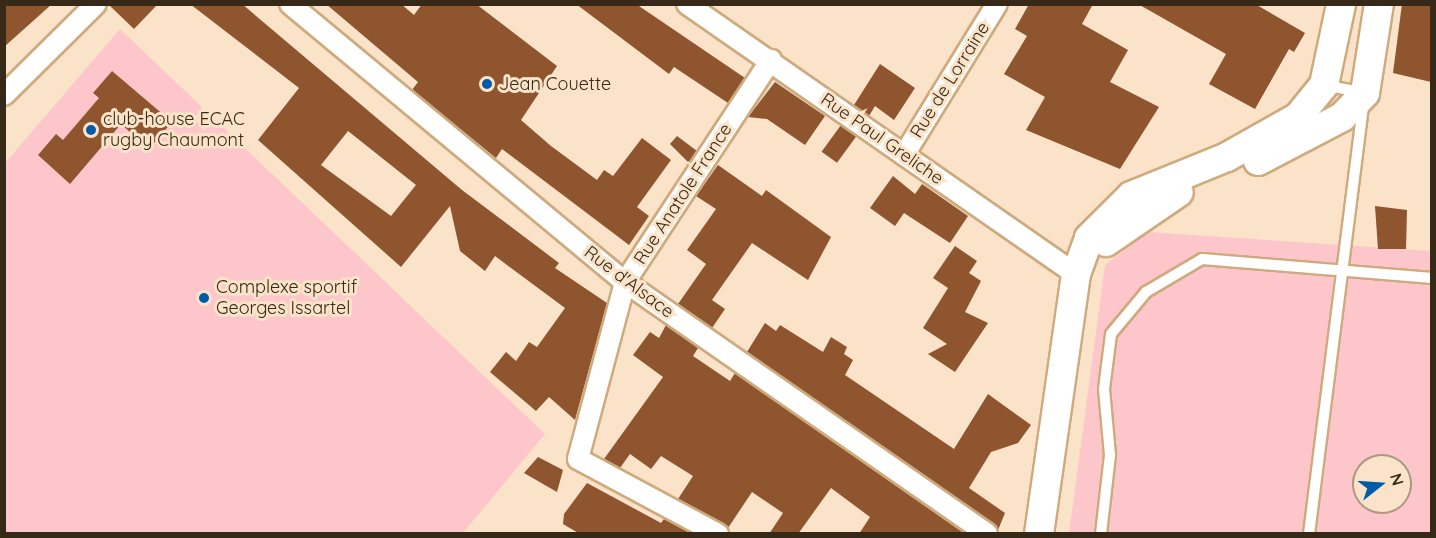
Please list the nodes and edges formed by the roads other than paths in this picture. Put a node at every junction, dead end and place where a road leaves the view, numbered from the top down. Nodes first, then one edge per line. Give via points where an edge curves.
1 (96, 4) edge
2 (290, 4) edge
3 (687, 4) edge
4 (997, 4) edge
5 (1341, 4) edge
6 (1378, 4) edge
7 (771, 60) junction
8 (1324, 84) junction
9 (1365, 93) junction
10 (4, 95) edge
11 (904, 155) junction
12 (1342, 270) junction
13 (1076, 274) junction
14 (1431, 278) edge
15 (625, 282) junction
16 (718, 534) edge
17 (987, 534) edge
18 (1039, 534) edge
19 (1101, 534) edge
20 (1309, 534) edge

1 - 10 street
2 - 15 street, Rue d'Alsace
3 - 7 street, Rue Paul Greliche
4 - 11 street, Rue de Lorraine
5 - 8 street
6 - 9 street
7 - 11 street, Rue Paul Greliche
7 - 15 street, Rue Anatole France
8 - 9 lane
8 - 13 street via 1298,117 1278,130 1131,196 1089,238
9 - 12 lane
9 - 13 street via 1342,117 1306,138 1237,172 1167,196 1117,231
11 - 13 street, Rue Paul Greliche
12 - 14 lane
12 - 19 lane via 1202,259 1146,292 1111,334 1104,389 1110,455
12 - 20 lane
13 - 18 street
15 - 16 street, Rue Anatole France via 578,459
15 - 17 street, Rue d'Alsace

